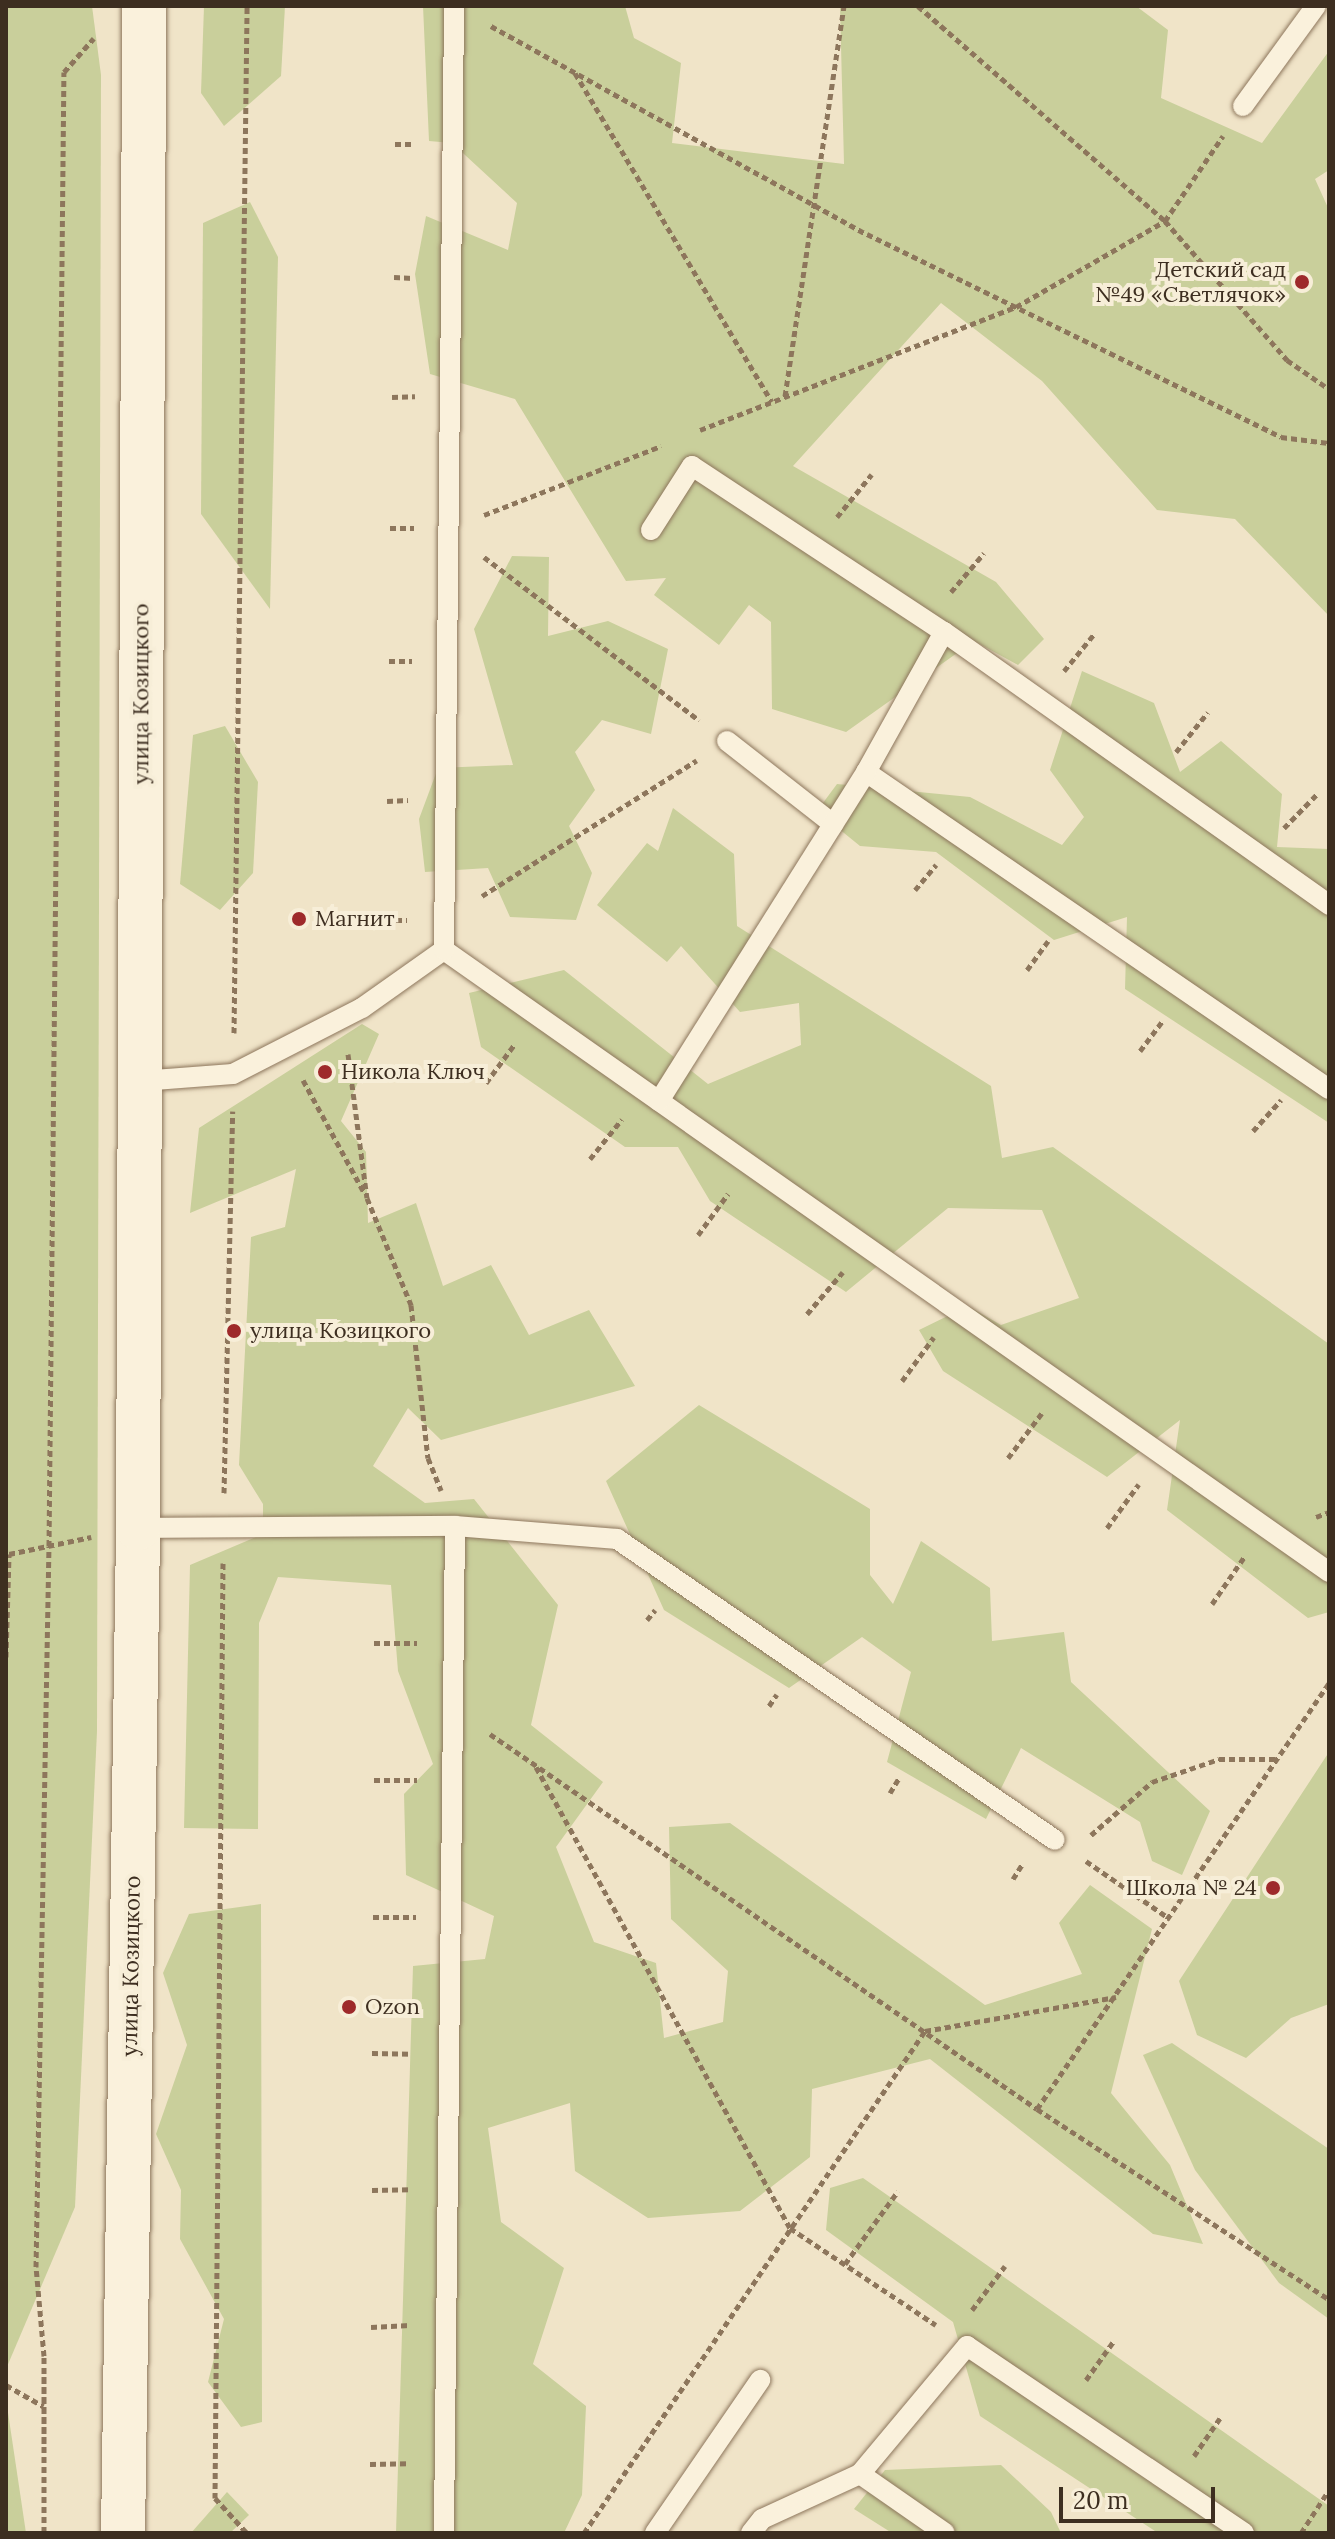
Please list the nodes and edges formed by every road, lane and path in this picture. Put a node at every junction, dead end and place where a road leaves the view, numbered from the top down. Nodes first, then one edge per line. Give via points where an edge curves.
1 (144, 6) edge
2 (247, 6) edge
3 (454, 6) edge
4 (844, 6) edge
5 (918, 6) edge
6 (1316, 6) edge
7 (482, 21) dead end
8 (100, 31) dead end
9 (574, 72) junction
10 (1243, 106) joint
11 (817, 206) junction
12 (1165, 221) junction
13 (1329, 389) edge
14 (785, 397) dead end
15 (772, 402) dead end
16 (1329, 443) edge
17 (872, 474) dead end
18 (651, 530) dead end
19 (814, 546) junction
20 (984, 553) dead end
21 (926, 620) junction
22 (944, 632) junction
23 (1095, 633) dead end
24 (1040, 700) junction
25 (1208, 712) dead end
26 (727, 741) joint
27 (866, 772) junction
28 (1153, 781) junction
29 (1319, 792) dead end
30 (833, 824) junction
31 (1259, 855) junction
32 (1329, 905) edge
33 (386, 920) dead end
34 (444, 920) junction
35 (444, 950) junction
36 (536, 1015) junction
37 (343, 1018) junction
38 (285, 1048) junction
39 (233, 1074) junction
40 (141, 1081) junction
41 (486, 1083) dead end
42 (1329, 1089) edge
43 (652, 1096) junction
44 (590, 1159) dead end
45 (749, 1165) junction
46 (367, 1198) junction
47 (698, 1235) dead end
48 (864, 1247) junction
49 (953, 1311) junction
50 (807, 1314) dead end
51 (902, 1381) dead end
52 (1061, 1387) junction
53 (1161, 1455) junction
54 (1008, 1458) dead end
55 (455, 1526) junction
56 (1265, 1527) junction
57 (138, 1528) junction
58 (1107, 1528) dead end
59 (223, 1529) junction
60 (49, 1546) junction
61 (1329, 1572) edge
62 (1212, 1604) dead end
63 (6, 1657) edge
64 (1329, 1683) edge
65 (453, 1709) junction
66 (1278, 1759) junction
67 (534, 1764) junction
68 (1055, 1840) joint
69 (1077, 1855) junction
70 (1170, 1919) junction
71 (1116, 1997) junction
72 (925, 2031) junction
73 (1037, 2109) junction
74 (898, 2191) dead end
75 (790, 2228) junction
76 (845, 2264) junction
77 (1005, 2266) dead end
78 (1329, 2299) edge
79 (960, 2341) junction
80 (1113, 2342) dead end
81 (760, 2380) dead end
82 (6, 2385) edge
83 (44, 2406) junction
84 (1064, 2412) junction
85 (1220, 2418) dead end
86 (860, 2474) junction
87 (1174, 2485) junction
88 (1327, 2493) edge
89 (44, 2533) edge
90 (123, 2533) edge
91 (247, 2533) edge
92 (444, 2533) edge
93 (584, 2533) edge
94 (655, 2533) edge
95 (751, 2533) edge
96 (945, 2533) edge
97 (1244, 2533) edge
98 (1301, 2533) edge

1 - 40 street, улица Козицкого
2 - 39 path
3 - 34 lane
4 - 11 path
5 - 12 path
6 - 10 lane
7 - 9 path
8 - 60 path via 64,72
9 - 11 path
9 - 15 path
10 - 12 path
11 - 14 path
11 - 16 path via 1281,437
12 - 13 path via 1287,360
17 - 19 path
18 - 19 lane via 692,466
19 - 21 lane
20 - 21 path
21 - 22 lane
22 - 24 lane
22 - 27 lane
23 - 24 path
24 - 28 lane
25 - 28 path
26 - 30 lane
26 - 34 path
27 - 30 lane
27 - 42 lane
28 - 31 lane
29 - 31 path
30 - 43 lane
31 - 32 lane
33 - 34 path
34 - 35 lane
35 - 36 lane
35 - 37 lane
36 - 41 path
36 - 43 lane
37 - 38 lane
37 - 46 path
38 - 39 lane
38 - 46 path
39 - 40 lane
39 - 59 path
40 - 57 street, улица Козицкого
43 - 44 path
43 - 45 lane
45 - 47 path
45 - 48 lane
46 - 55 path via 411,1305 428,1458
48 - 49 lane
48 - 50 path
49 - 51 path
49 - 52 lane
52 - 53 lane
52 - 54 path
53 - 56 lane
53 - 58 path
55 - 59 lane
55 - 65 lane
55 - 68 lane via 617,1539
56 - 61 lane
56 - 62 path
57 - 59 lane
57 - 60 path
57 - 90 street, улица Козицкого
59 - 91 path via 215,2498
60 - 63 path via 9,1554
60 - 83 path via 36,2267
64 - 66 path
65 - 67 path
65 - 92 lane
66 - 69 path via 1219,1759 1152,1782 1098,1825
66 - 70 path
67 - 72 path
67 - 75 path
68 - 69 path
69 - 70 path
70 - 71 path
71 - 72 path
71 - 73 path
72 - 73 path
72 - 75 path
73 - 78 path
74 - 76 path
75 - 76 path
75 - 93 path
76 - 79 path
77 - 79 path
79 - 84 lane
79 - 86 lane
80 - 84 path
81 - 94 lane
82 - 83 path
83 - 89 path
84 - 87 lane
85 - 87 path
86 - 95 lane via 762,2519
86 - 96 lane
87 - 97 lane
88 - 98 path

